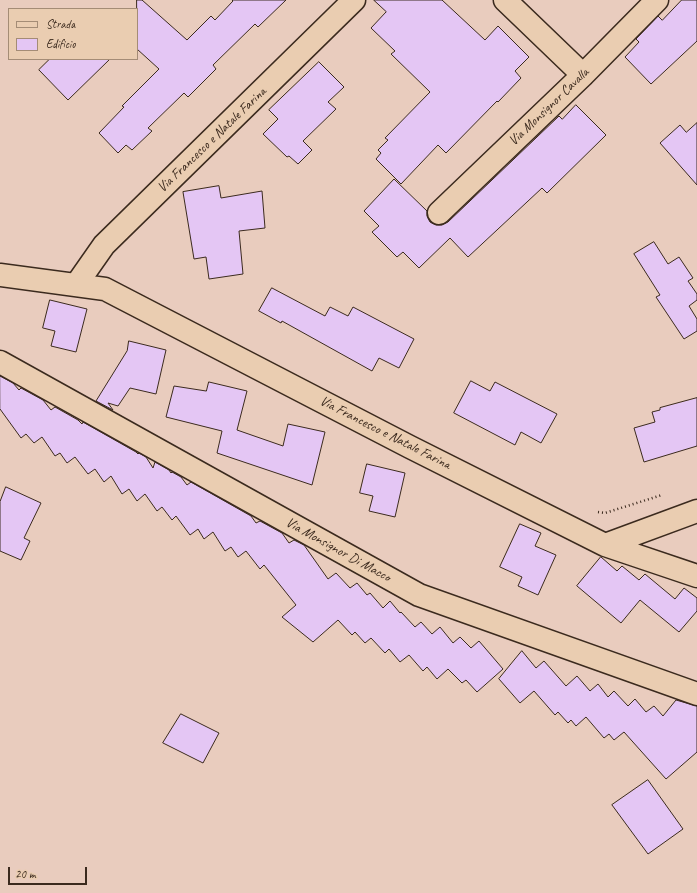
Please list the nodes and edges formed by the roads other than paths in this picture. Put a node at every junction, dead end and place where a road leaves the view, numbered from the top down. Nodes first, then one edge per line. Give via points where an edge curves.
1 (354, 0) edge
2 (505, 0) edge
3 (657, 0) edge
4 (583, 75) junction
5 (439, 213) dead end
6 (0, 275) edge
7 (76, 285) junction
8 (0, 362) edge
9 (697, 511) edge
10 (605, 545) junction
11 (697, 576) edge
12 (697, 694) edge

1 - 7 street, Via Francesco e Natale Farina via 104,245
2 - 4 street
3 - 4 street, Via Monsignor Cavalla
4 - 5 street, Via Monsignor Cavalla
6 - 7 street, Via Francesco e Natale Farina
7 - 10 street, Via Francesco e Natale Farina via 105,289
8 - 12 street, Via Monsignor Di Macco via 419,595
9 - 10 street
10 - 11 street, Via Francesco e Natale Farina

